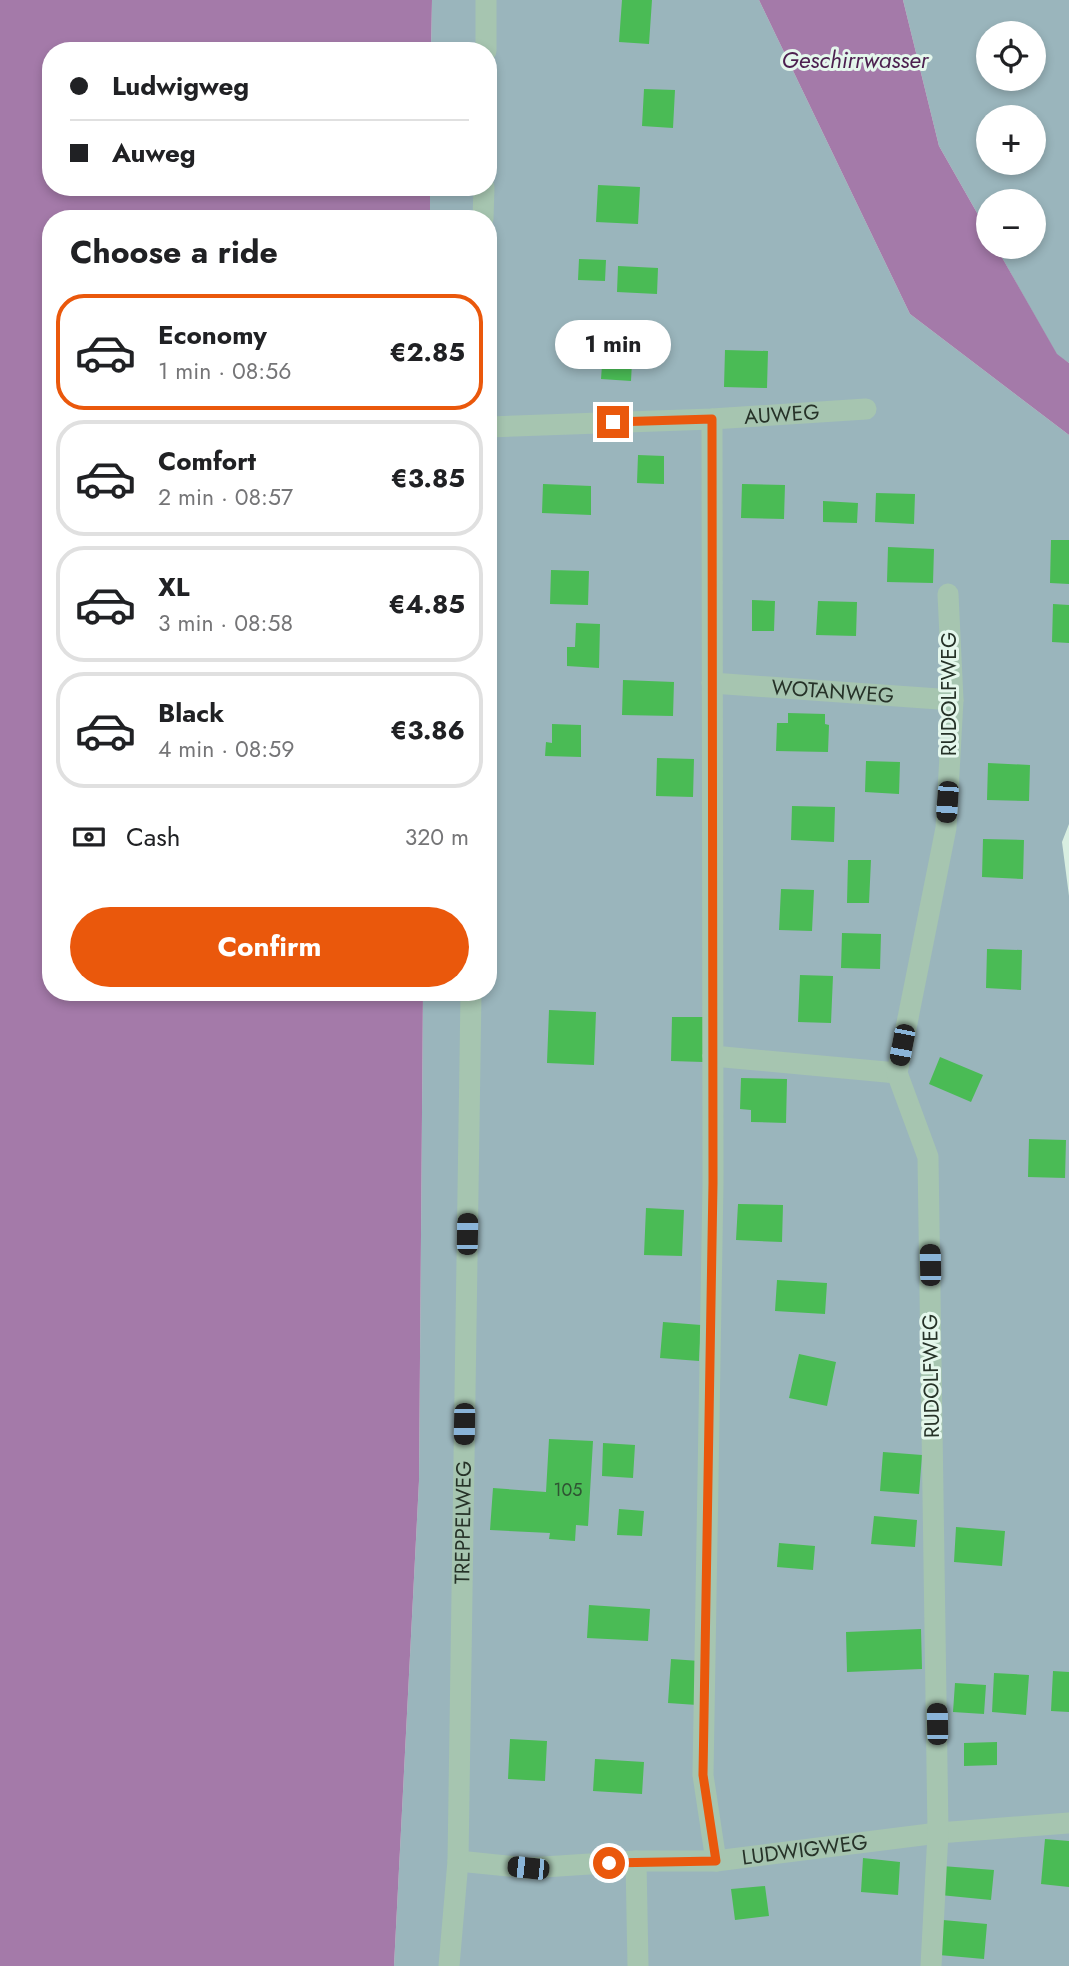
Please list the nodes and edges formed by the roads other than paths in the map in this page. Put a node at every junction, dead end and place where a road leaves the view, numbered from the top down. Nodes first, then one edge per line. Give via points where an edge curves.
1 (486, 0) edge
2 (486, 42) edge
3 (866, 409) dead end
4 (712, 419) junction
5 (497, 427) edge
6 (948, 594) dead end
7 (712, 683) junction
8 (953, 700) junction
9 (471, 1001) edge
10 (713, 1056) junction
11 (897, 1073) junction
12 (1069, 1823) edge
13 (938, 1833) junction
14 (458, 1861) junction
15 (636, 1861) junction
16 (716, 1861) junction
17 (449, 1966) edge
18 (638, 1966) edge
19 (932, 1966) edge

1 - 2 street
3 - 4 street, AUWEG
4 - 5 street, AUWEG
4 - 7 street
6 - 8 street, RUDOLFWEG
7 - 8 street, WOTANWEG
7 - 10 street
8 - 11 street, RUDOLFWEG via 946,828
9 - 14 street, TREPPELWEG
10 - 11 street
10 - 16 street via 703,1775
11 - 13 street, RUDOLFWEG via 928,1157
12 - 13 street, LUDWIGWEG
13 - 16 street, LUDWIGWEG
13 - 19 street, RUDOLFWEG
14 - 15 street, LUDWIGWEG via 528,1868
14 - 17 street, TREPPELWEG
15 - 16 street, LUDWIGWEG
15 - 18 street

